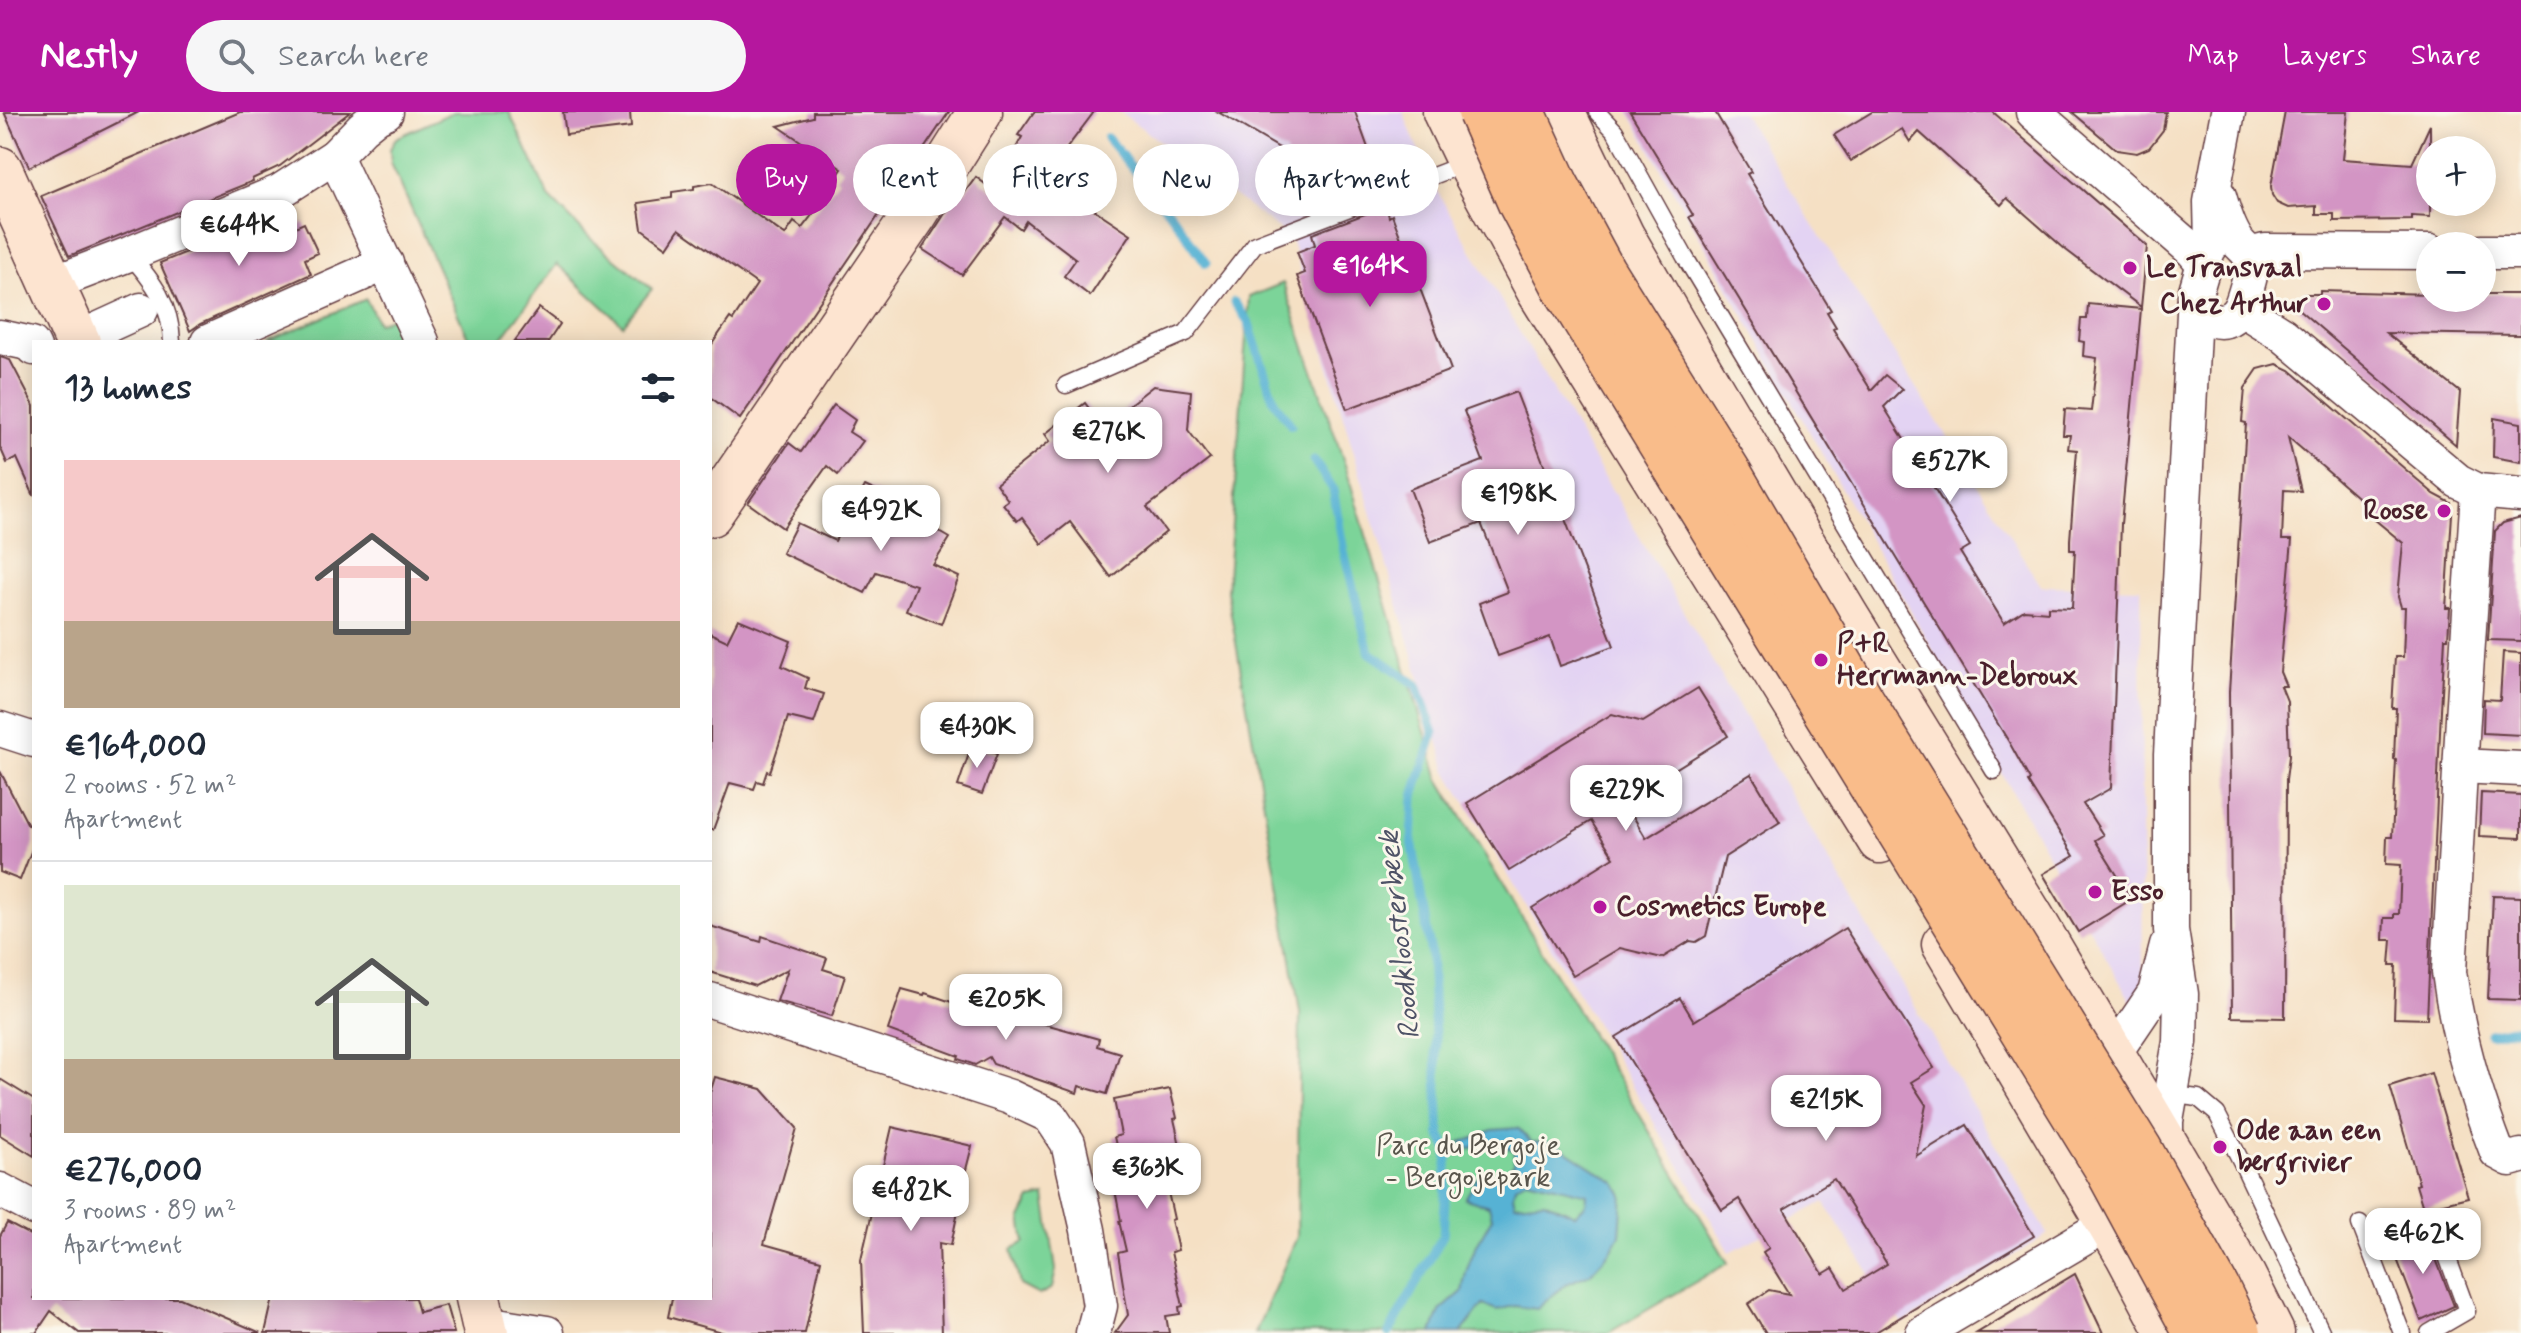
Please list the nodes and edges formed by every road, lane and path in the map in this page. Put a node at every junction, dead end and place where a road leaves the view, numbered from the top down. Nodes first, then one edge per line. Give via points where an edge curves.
1 (386, 112) edge
2 (980, 112) edge
3 (1445, 112) edge
4 (1480, 112) edge
5 (1523, 112) edge
6 (1564, 112) edge
7 (1597, 112) edge
8 (2033, 112) edge
9 (2228, 112) edge
10 (335, 156) junction
11 (1469, 162) junction
12 (0, 169) edge
13 (9, 216) edge
14 (2226, 251) junction
15 (2416, 252) edge
16 (2496, 252) edge
17 (2521, 252) edge
18 (129, 254) junction
19 (386, 263) junction
20 (51, 284) junction
21 (2195, 300) junction
22 (141, 310) dead end
23 (2231, 314) junction
24 (47, 339) edge
25 (172, 340) edge
26 (213, 340) edge
27 (421, 340) edge
28 (2192, 370) junction
29 (1066, 385) dead end
30 (2478, 491) junction
31 (2521, 495) edge
32 (712, 511) edge
33 (0, 729) edge
34 (32, 739) edge
35 (2460, 766) junction
36 (2521, 769) edge
37 (1994, 771) dead end
38 (2171, 930) junction
39 (712, 1001) edge
40 (2139, 1080) junction
41 (2065, 1148) junction
42 (2521, 1156) edge
43 (2109, 1223) junction
44 (2360, 1224) dead end
45 (2440, 1237) dead end
46 (483, 1318) edge
47 (1928, 1330) edge
48 (547, 1333) edge
49 (1093, 1333) edge
50 (2169, 1333) edge
51 (2196, 1333) edge
52 (2239, 1333) edge
53 (2272, 1333) edge
54 (2322, 1333) edge
55 (2402, 1333) edge
56 (2429, 1333) edge

1 - 10 street
2 - 32 main road
3 - 11 main road
4 - 51 highway, bridge via 1566,290 2107,1169
5 - 52 highway, bridge via 1603,271 2139,1148
6 - 40 main road via 1622,236 1693,358
7 - 37 lane via 1615,131
8 - 14 street via 2183,243
9 - 14 street via 2211,202
10 - 18 street via 279,192
10 - 19 street
11 - 29 lane via 1255,244 1186,333
11 - 41 main road via 1539,291
12 - 13 main road
13 - 20 main road
14 - 15 street
14 - 21 street
14 - 23 street via 2252,262
16 - 17 street
18 - 20 street
18 - 25 lane via 163,299
19 - 26 street
19 - 27 street
20 - 24 main road
21 - 23 street via 2206,318
21 - 28 street
22 - 24 street
23 - 28 street
23 - 30 street via 2282,334 2458,481
28 - 38 street via 2171,754
30 - 31 street
30 - 35 street
33 - 34 street
35 - 36 street
35 - 42 street via 2449,972 2453,1002 2497,1152 2510,1159
38 - 40 street
38 - 40 street via 2181,994 2180,1042
39 - 49 street via 996,1092 1050,1116 1068,1143 1088,1230 1100,1306
40 - 41 main road
40 - 53 main road via 2166,1145
40 - 54 lane via 2198,1098 2217,1114
41 - 43 main road
43 - 47 street
43 - 50 main road
44 - 55 lane
45 - 56 lane via 2467,1311
46 - 48 street

